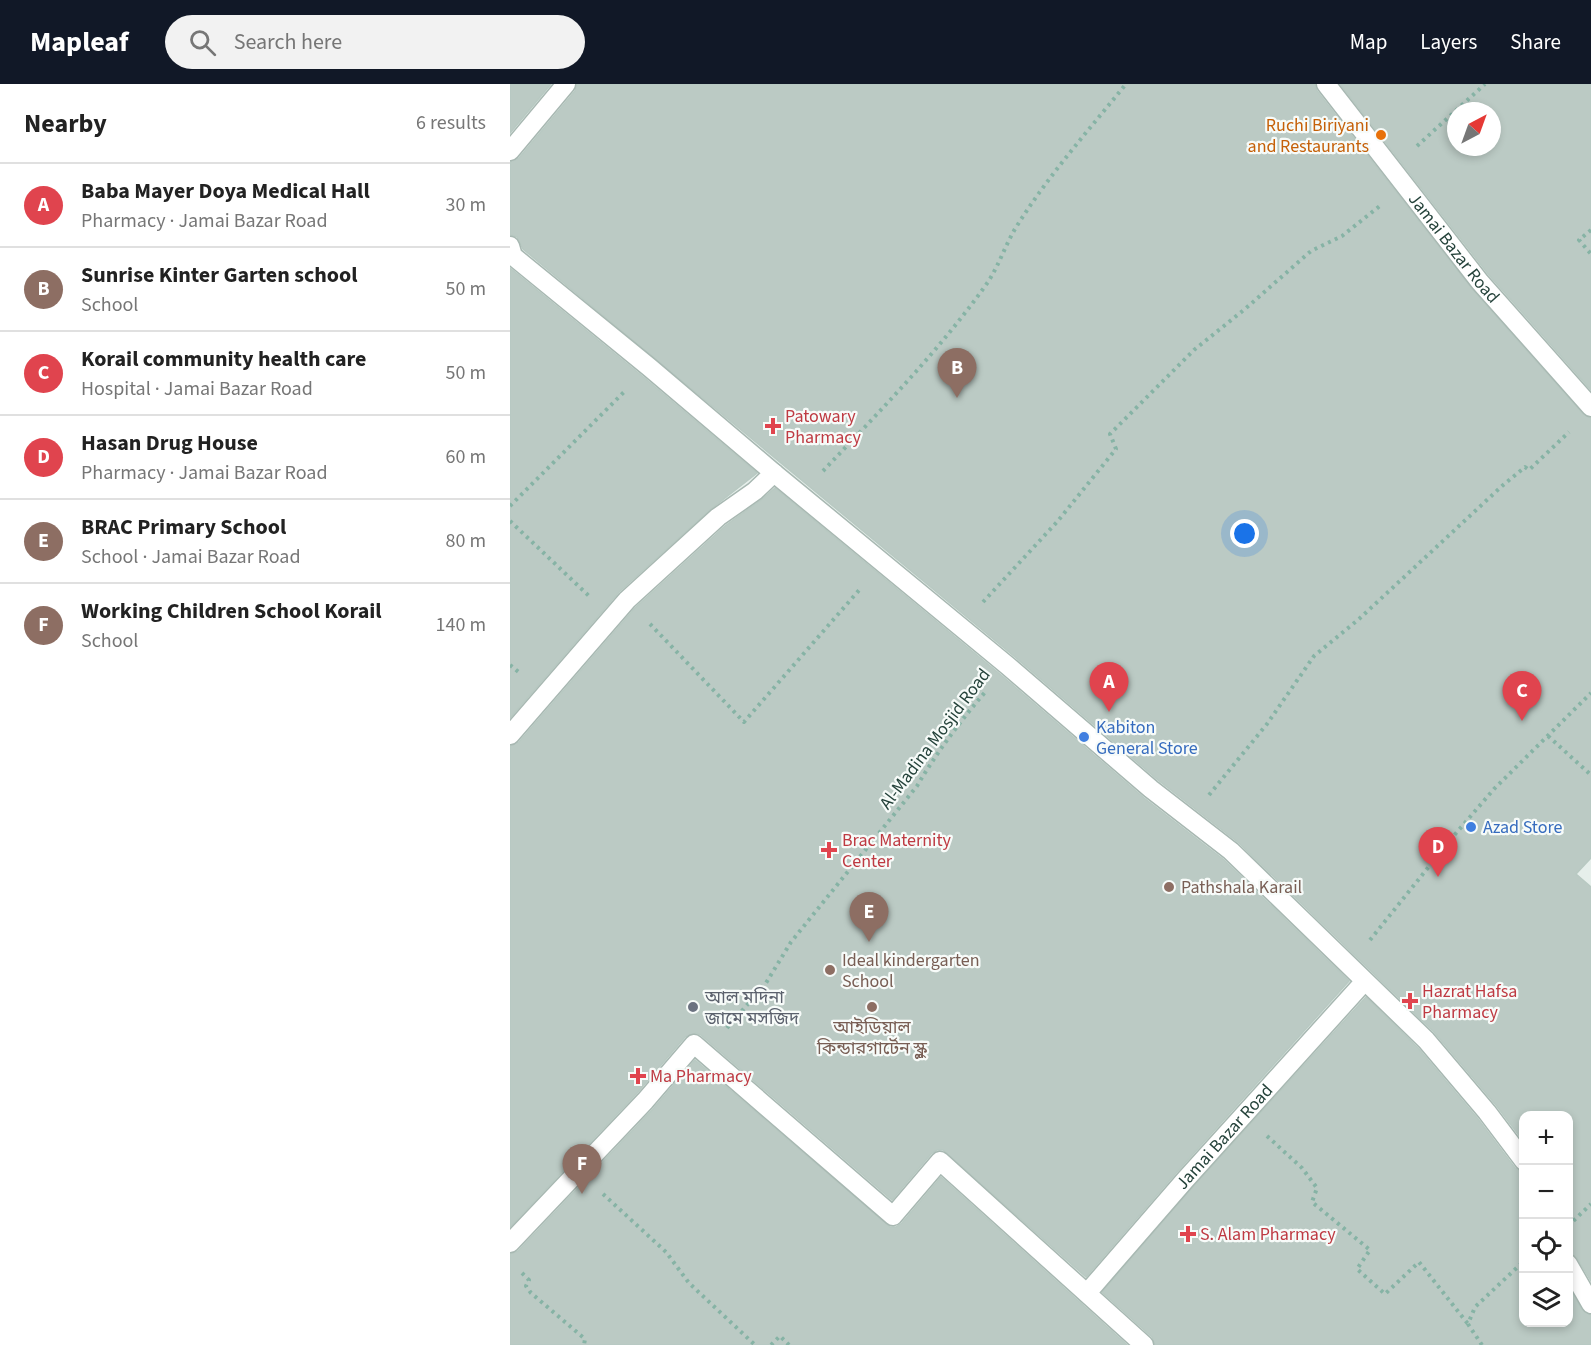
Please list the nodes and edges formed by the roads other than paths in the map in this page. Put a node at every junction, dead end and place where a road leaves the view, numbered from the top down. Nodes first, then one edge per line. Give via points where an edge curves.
1 (566, 84) edge
2 (1326, 84) edge
3 (510, 151) edge
4 (510, 246) edge
5 (1591, 407) edge
6 (774, 473) junction
7 (510, 735) edge
8 (1365, 982) junction
9 (1519, 1154) edge
10 (510, 1243) edge
11 (1573, 1271) edge
12 (1088, 1293) junction
13 (1591, 1304) edge
14 (1144, 1345) edge

1 - 3 street
2 - 5 street, Jamai Bazar Road via 1480,282
4 - 6 street via 513,256
6 - 7 street via 627,600
6 - 8 street via 1151,789 1231,851
8 - 9 street via 1426,1040
8 - 12 street, Jamai Bazar Road
10 - 12 street via 694,1044 893,1216 940,1161
11 - 13 street
12 - 14 street

